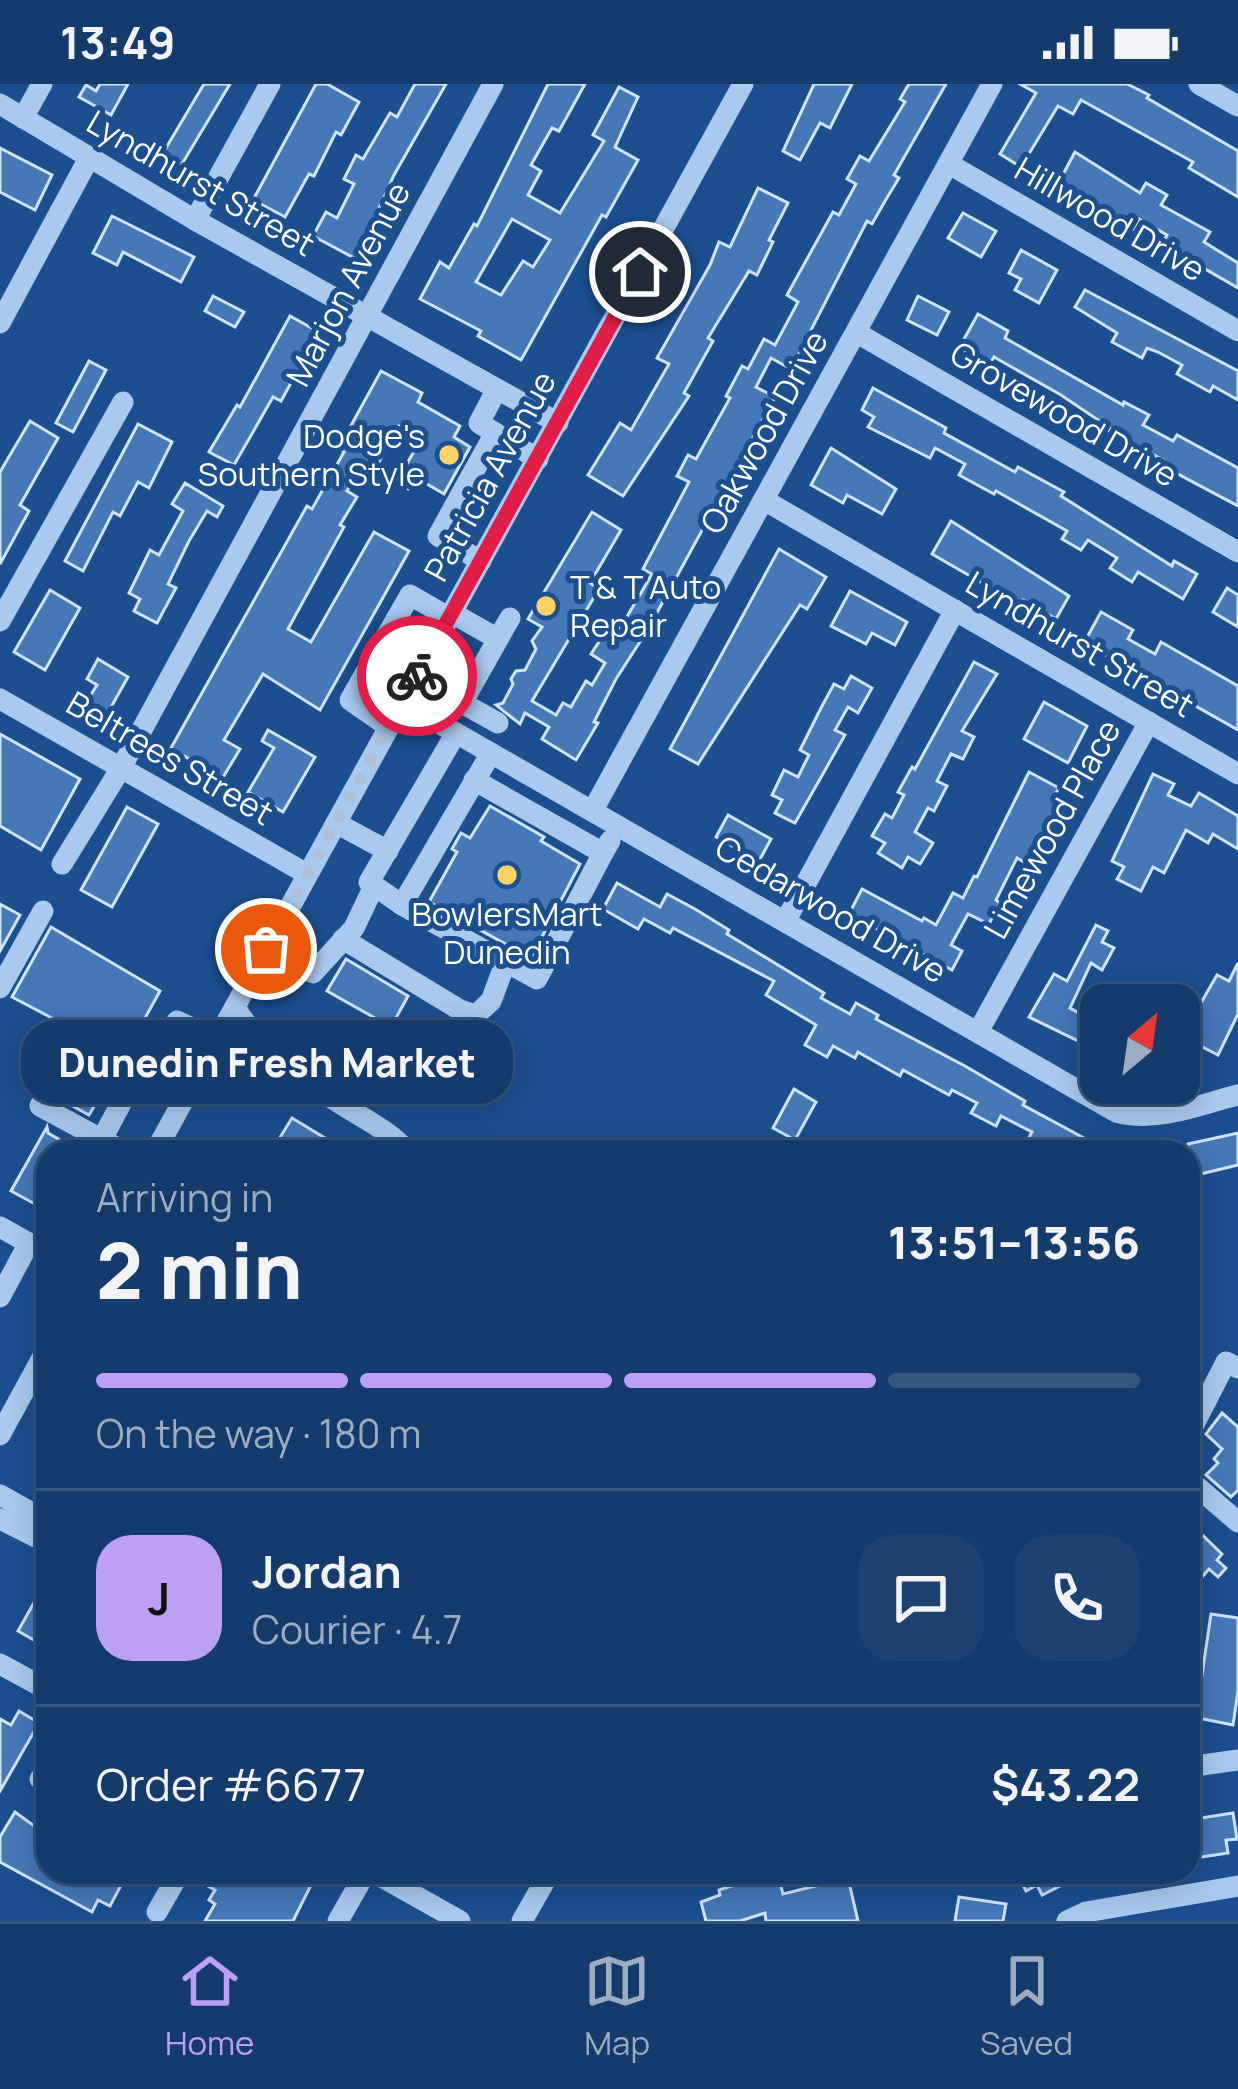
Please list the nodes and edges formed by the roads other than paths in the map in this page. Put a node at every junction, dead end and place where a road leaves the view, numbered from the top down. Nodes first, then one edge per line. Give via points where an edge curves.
1 (42, 84) edge
2 (270, 84) edge
3 (493, 84) edge
4 (743, 84) edge
5 (992, 84) edge
6 (1199, 84) edge
7 (0, 104) edge
8 (1238, 106) edge
9 (23, 118) junction
10 (89, 158) junction
11 (949, 164) junction
12 (195, 220) junction
13 (368, 316) junction
14 (0, 323) edge
15 (1238, 331) edge
16 (857, 333) junction
17 (497, 389) junction
18 (123, 402) dead end
19 (558, 423) junction
20 (495, 434) junction
21 (538, 459) junction
22 (764, 500) junction
23 (1238, 552) edge
24 (481, 561) junction
25 (956, 610) junction
26 (451, 615) junction
27 (510, 618) dead end
28 (0, 621) edge
29 (498, 639) junction
30 (0, 699) edge
31 (403, 702) junction
32 (1149, 722) junction
33 (498, 723) dead end
34 (389, 727) junction
35 (456, 733) junction
36 (491, 753) junction
37 (121, 768) junction
38 (1238, 774) edge
39 (474, 780) junction
40 (592, 810) junction
41 (335, 823) junction
42 (619, 826) junction
43 (388, 851) junction
44 (603, 853) junction
45 (62, 864) dead end
46 (308, 874) junction
47 (374, 886) junction
48 (402, 905) junction
49 (43, 911) dead end
50 (786, 920) junction
51 (343, 939) junction
52 (266, 949) junction
53 (505, 964) junction
54 (0, 988) edge
55 (235, 1006) junction
56 (978, 1032) junction
57 (217, 1039) junction
58 (140, 1080) junction
59 (1238, 1095) edge
60 (186, 1096) junction
61 (102, 1139) joint
62 (162, 1140) edge
63 (396, 1140) edge
64 (0, 1227) edge
65 (36, 1247) edge
66 (36, 1253) edge
67 (0, 1297) edge
68 (1232, 1365) edge
69 (36, 1369) edge
70 (1200, 1417) edge
71 (0, 1435) edge
72 (1200, 1489) edge
73 (0, 1496) edge
74 (36, 1516) edge
75 (0, 1520) edge
76 (1238, 1522) edge
77 (36, 1537) edge
78 (0, 1664) edge
79 (36, 1684) edge
80 (1238, 1760) edge
81 (1200, 1765) edge
82 (173, 1884) edge
83 (362, 1884) edge
84 (392, 1884) edge
85 (543, 1884) edge
86 (1238, 1886) edge
87 (157, 1912) dead end
88 (338, 1921) edge
89 (460, 1921) edge
90 (522, 1921) edge
91 (1067, 1921) edge

1 - 9 street
2 - 12 street
3 - 13 street, Marjon Avenue
4 - 19 street, Patricia Avenue
5 - 11 street, Oakwood Drive
6 - 8 street
7 - 9 street, Lyndhurst Street
9 - 10 street, Lyndhurst Street
10 - 12 street, Lyndhurst Street
10 - 14 street
11 - 15 street, Hillwood Drive
11 - 16 street, Oakwood Drive
12 - 13 street, Lyndhurst Street
13 - 17 street, Lyndhurst Street
13 - 37 street, Marjon Avenue
16 - 22 street, Oakwood Drive
16 - 23 street, Grovewood Drive
17 - 19 street, Lyndhurst Street
17 - 20 street via 479,423
18 - 28 street
19 - 21 street, Patricia Avenue
20 - 21 street
20 - 24 street via 438,536
21 - 24 street, Patricia Avenue
22 - 25 street, Lyndhurst Street
22 - 40 street, Oakwood Drive
24 - 26 street, Patricia Avenue
25 - 32 street, Lyndhurst Street
25 - 50 street
26 - 29 street
26 - 31 street, Patricia Avenue
26 - 34 street via 410,595 350,700
27 - 29 street
29 - 33 street via 463,703
30 - 37 street, Beltrees Street
31 - 34 street, Patricia Avenue
31 - 35 street, Cedarwood Drive
32 - 38 street, Lyndhurst Street
32 - 56 street, Limewood Place
34 - 41 street, Patricia Avenue
35 - 36 street, Cedarwood Drive
35 - 43 street
36 - 39 street
36 - 40 street, Cedarwood Drive
37 - 45 street, Marjon Avenue
37 - 46 street, Beltrees Street
39 - 44 street
39 - 48 street
40 - 42 street, Cedarwood Drive
41 - 43 street
41 - 46 street, Patricia Avenue
42 - 44 street
42 - 50 street, Cedarwood Drive
43 - 47 street
44 - 53 street via 537,979
46 - 52 street, Patricia Avenue
47 - 48 street
47 - 51 street
48 - 53 street
49 - 54 street
50 - 56 street, Cedarwood Drive
51 - 52 street via 313,973
51 - 53 street via 476,1015
52 - 55 street, Patricia Avenue
55 - 57 street, Patricia Avenue
55 - 63 street via 265,1045
56 - 59 street, Cedarwood Drive via 1136,1117
57 - 58 street via 177,1021
57 - 60 street, Patricia Avenue
58 - 60 street
58 - 61 street
58 - 61 street via 72,1049 39,1102
60 - 62 street, Patricia Avenue
64 - 65 street
66 - 67 street
68 - 70 street
69 - 71 street
72 - 76 street
73 - 74 street
75 - 77 street
78 - 79 street
80 - 81 street
82 - 87 street
83 - 88 street
84 - 89 street
85 - 90 street
86 - 91 street

